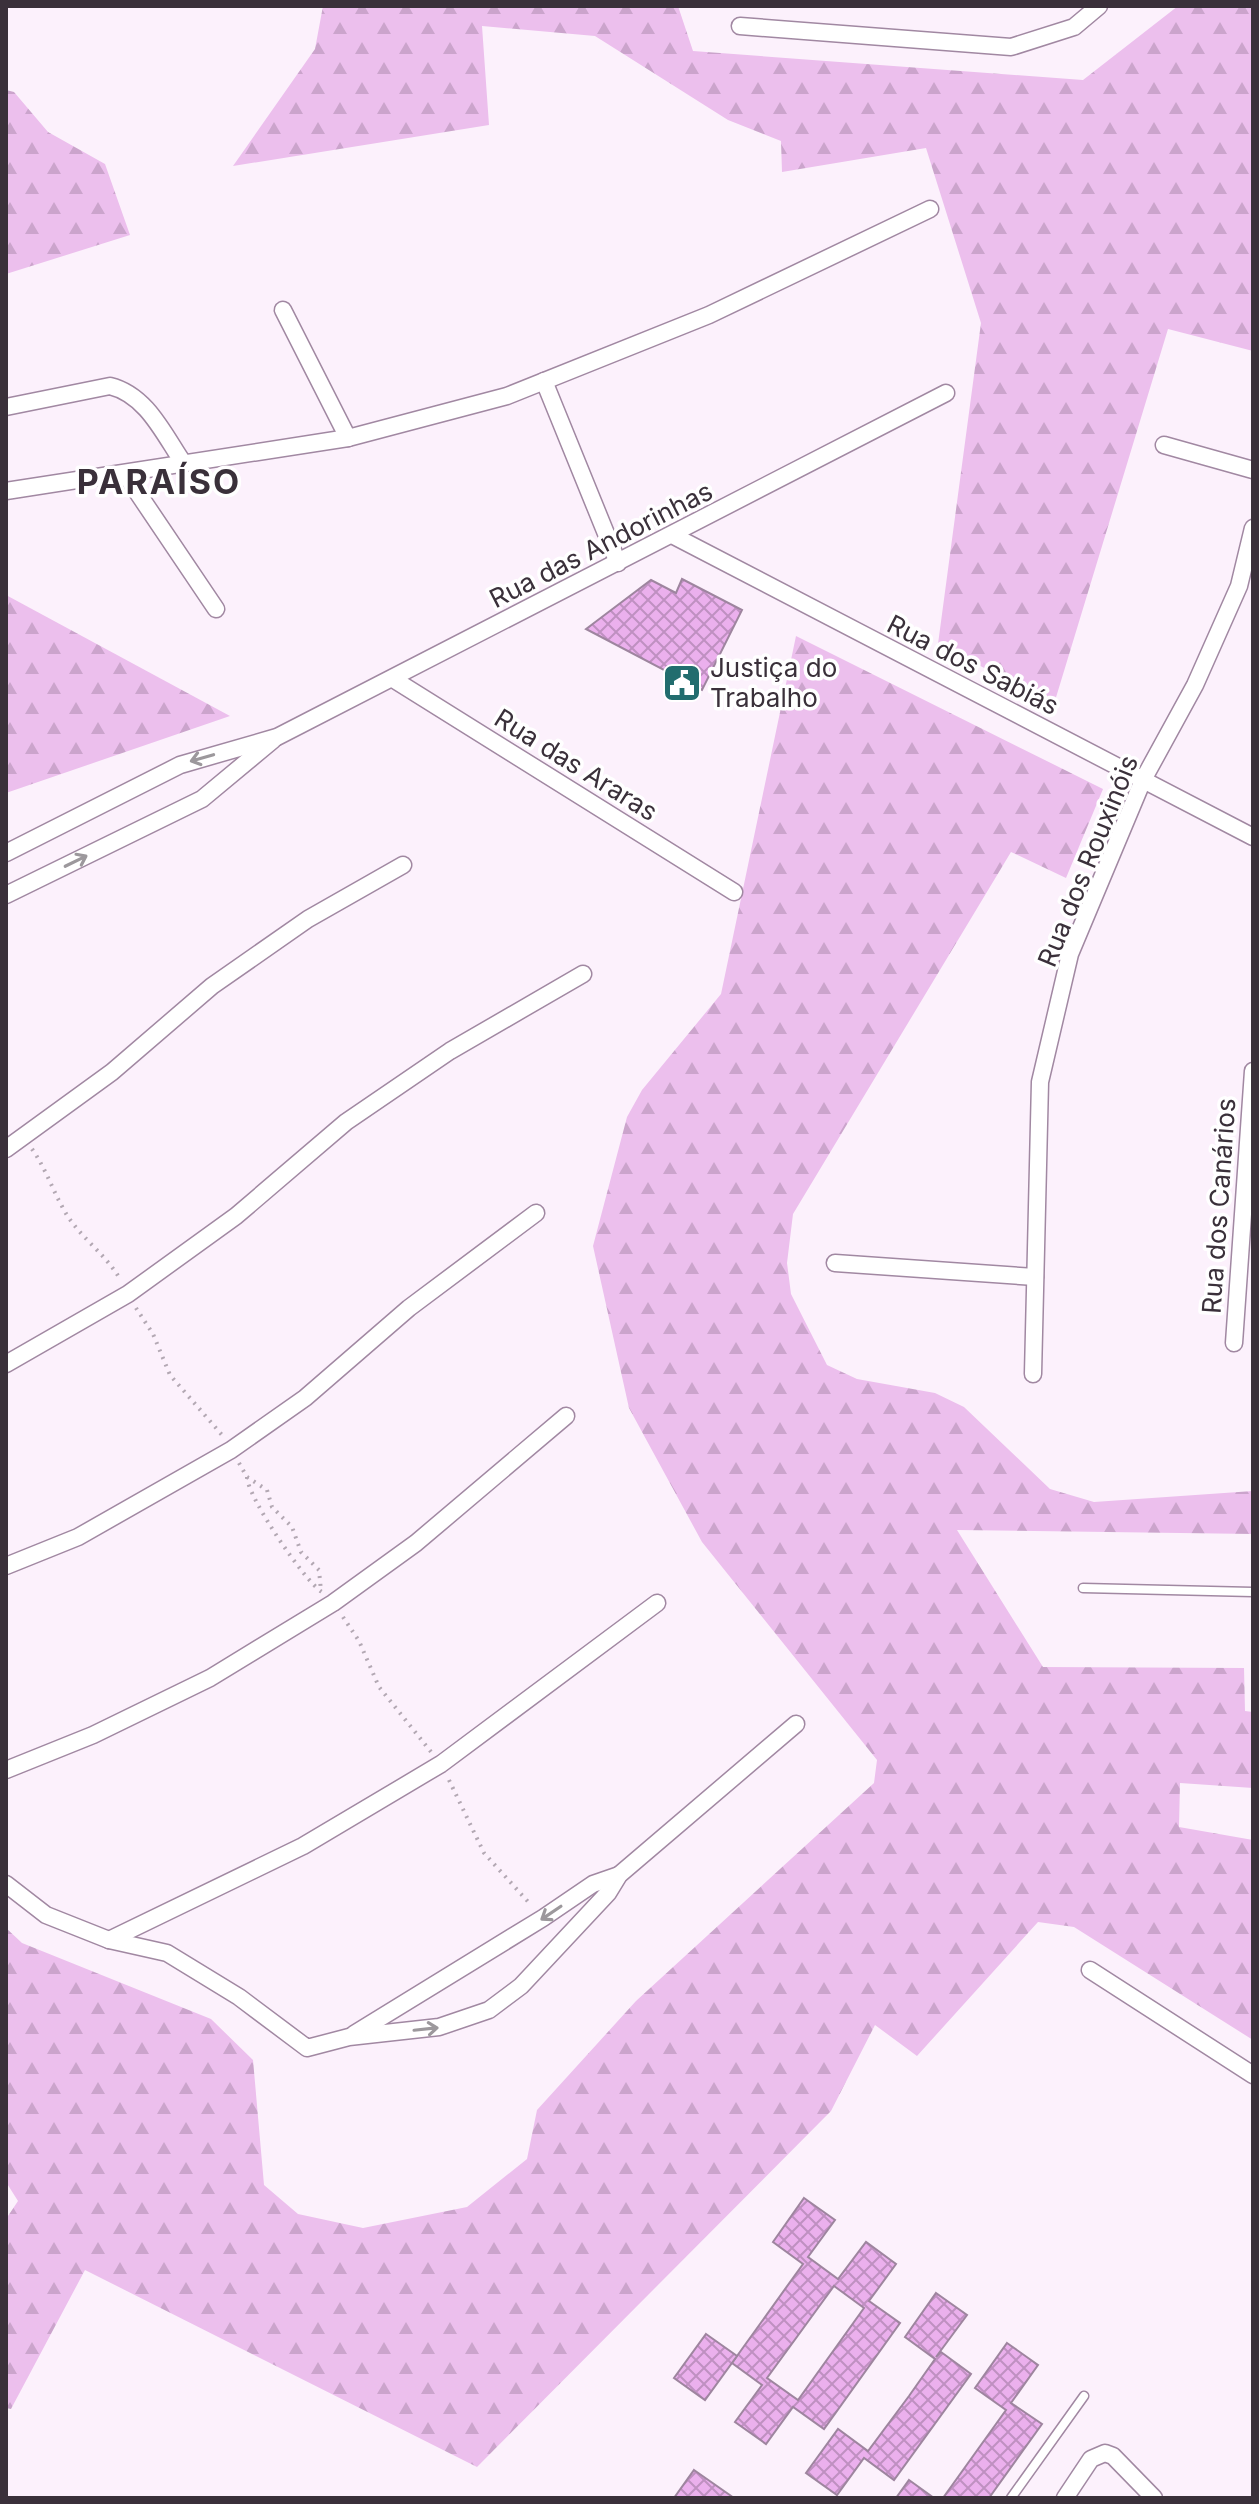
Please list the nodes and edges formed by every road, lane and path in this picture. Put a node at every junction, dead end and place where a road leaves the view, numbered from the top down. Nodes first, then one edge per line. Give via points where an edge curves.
1 (1099, 6) edge
2 (740, 26) dead end
3 (930, 209) dead end
4 (283, 310) dead end
5 (544, 381) junction
6 (946, 393) dead end
7 (6, 407) edge
8 (348, 438) junction
9 (1164, 445) dead end
10 (184, 464) junction
11 (1253, 470) edge
12 (125, 474) junction
13 (6, 491) edge
14 (1253, 528) edge
15 (672, 535) junction
16 (618, 563) junction
17 (216, 609) dead end
18 (393, 679) junction
19 (277, 737) junction
20 (1143, 780) junction
21 (1253, 837) edge
22 (6, 853) edge
23 (403, 865) dead end
24 (734, 892) dead end
25 (6, 895) edge
26 (583, 974) dead end
27 (1253, 1071) edge
28 (6, 1149) edge
29 (536, 1213) dead end
30 (835, 1263) dead end
31 (1035, 1277) junction
32 (1234, 1343) dead end
33 (6, 1364) edge
34 (1033, 1374) dead end
35 (566, 1416) dead end
36 (272, 1507) junction
37 (264, 1512) junction
38 (301, 1552) junction
39 (294, 1557) junction
40 (6, 1566) edge
41 (1083, 1588) dead end
42 (1253, 1592) edge
43 (657, 1603) dead end
44 (796, 1724) dead end
45 (6, 1770) edge
46 (619, 1875) junction
47 (6, 1884) edge
48 (109, 1940) junction
49 (1090, 1970) dead end
50 (349, 2037) junction
51 (1253, 2075) edge
52 (1084, 2396) dead end
53 (1011, 2498) edge
54 (1065, 2498) edge
55 (1154, 2498) edge

1 - 2 street via 1074,27 1011,47
3 - 5 street via 709,315
4 - 8 street
5 - 8 street via 507,396
5 - 16 street
6 - 15 street, Rua das Andorinhas
7 - 10 street via 110,386 126,390 139,399
8 - 10 street
9 - 11 street
10 - 12 street
12 - 13 street
12 - 17 street
14 - 20 street, Rua dos Rouxinóis via 1239,586 1195,685
15 - 16 street, Rua das Andorinhas
15 - 20 street, Rua dos Sabiás
16 - 18 street, Rua das Andorinhas
18 - 19 street, Rua das Andorinhas
18 - 24 street, Rua das Araras
19 -> 22 street via 180,765
25 -> 19 street via 202,799
20 - 21 street, Rua dos Sabiás
20 - 31 street, Rua dos Rouxinóis via 1070,954 1040,1082
23 - 28 street via 308,919 212,986 112,1072
26 - 33 street via 450,1051 346,1122 236,1216 128,1294
27 - 32 street, Rua dos Canários
29 - 40 street via 409,1308 305,1398 231,1450 78,1537
30 - 31 street
31 - 34 street, Rua dos Rouxinóis
35 - 45 street via 416,1543 333,1603 210,1678
36 - 37 path
36 - 37 path via 267,1490 247,1477 247,1488
36 - 38 path via 292,1527
37 - 39 path
38 - 39 path
38 - 39 path via 319,1570 321,1591
41 - 42 lane
43 - 48 street via 441,1764 303,1846
44 - 46 street
46 -> 50 street via 593,1884
50 -> 46 street via 439,2027 489,2010 521,1986
47 - 48 street via 46,1915
48 - 50 street via 167,1953 239,1997 307,2048
49 - 51 street
52 - 53 lane
54 - 55 street via 1091,2459 1105,2453

